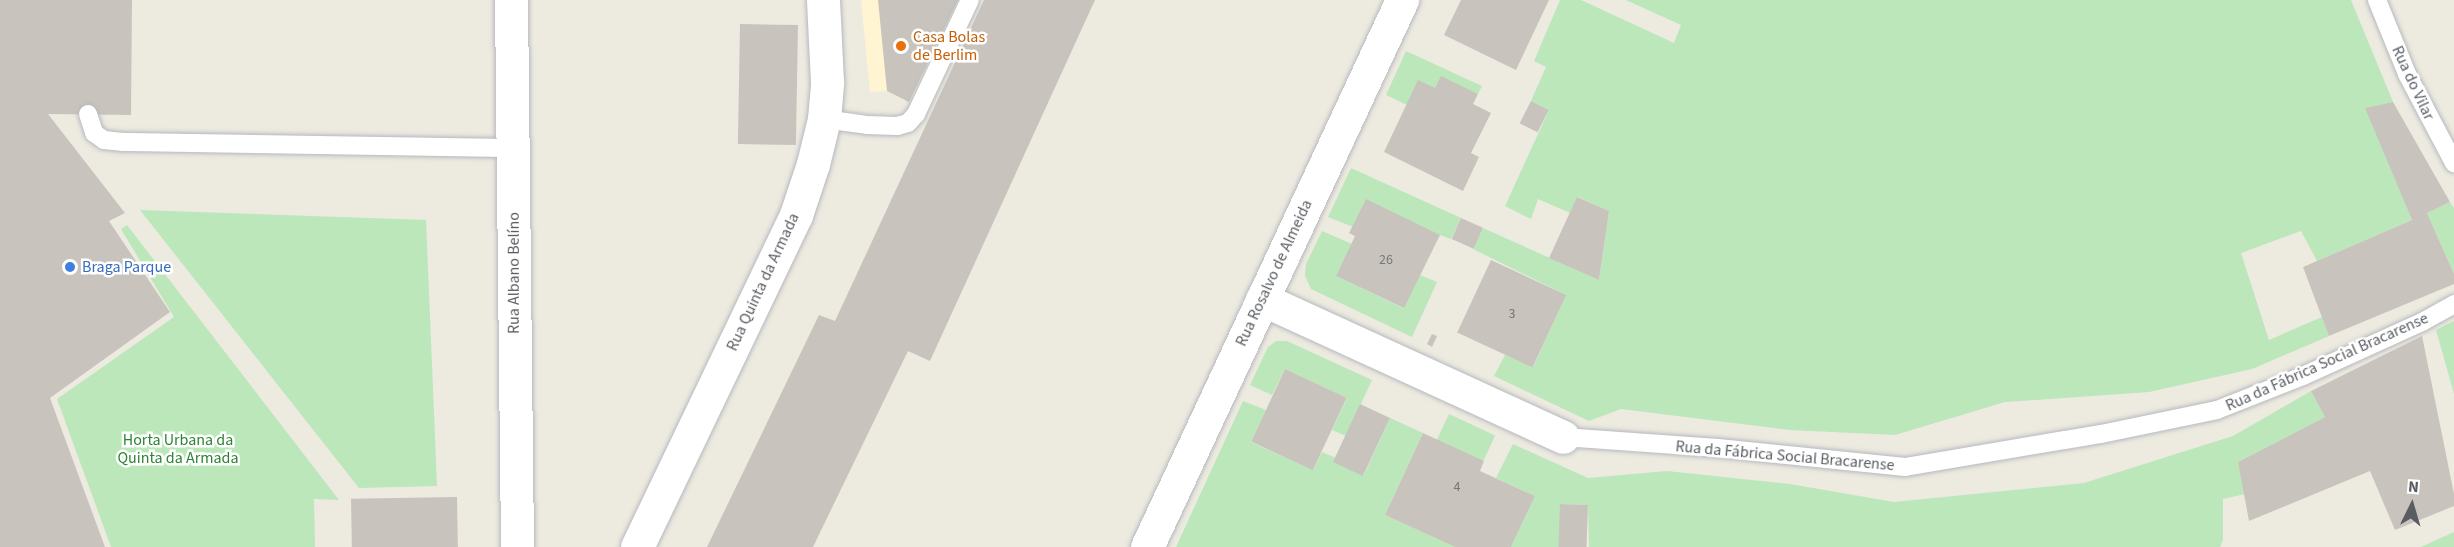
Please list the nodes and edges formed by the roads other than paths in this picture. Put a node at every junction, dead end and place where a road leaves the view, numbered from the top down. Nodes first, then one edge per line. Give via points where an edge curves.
1 (511, 0) edge
2 (823, 0) edge
3 (970, 0) edge
4 (1402, 0) edge
5 (2377, 0) edge
6 (88, 114) dead end
7 (824, 119) junction
8 (514, 148) junction
9 (2454, 163) edge
10 (1262, 299) junction
11 (2454, 304) edge
12 (1563, 437) joint
13 (517, 547) edge
14 (636, 547) edge
15 (1147, 547) edge

1 - 8 street, Rua Albano Belíno
2 - 7 street, Rua Quinta da Armada via 827,82
3 - 7 lane via 916,114 908,123 897,126
4 - 10 street, Rua Rosalvo de Almeida
5 - 9 lane, Rua do Vilar via 2407,74
6 - 8 lane via 94,133 104,140 122,142
7 - 14 street, Rua Quinta da Armada via 796,215
8 - 13 street, Rua Albano Belíno
10 - 12 street, Rua da Fábrica Social Bracarense
10 - 15 street, Rua Rosalvo de Almeida
11 - 12 lane, Rua da Fábrica Social Bracarense via 2303,376 2217,410 1905,467

